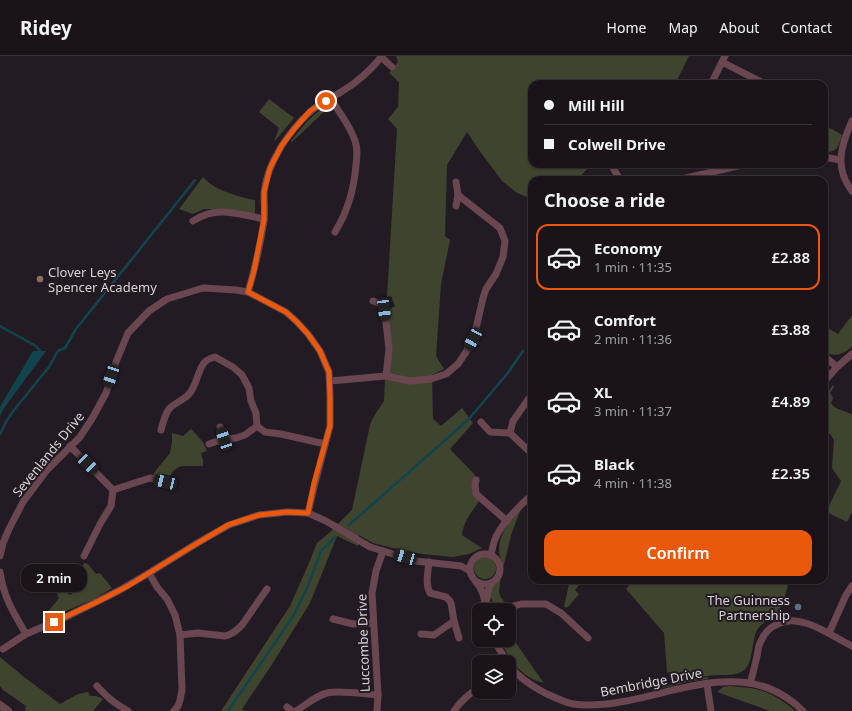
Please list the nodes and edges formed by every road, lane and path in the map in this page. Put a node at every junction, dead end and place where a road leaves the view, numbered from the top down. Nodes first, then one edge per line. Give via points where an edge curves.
1 (382, 57) edge
2 (723, 59) edge
3 (392, 67) dead end
4 (713, 80) edge
5 (758, 80) edge
6 (330, 98) junction
7 (852, 121) edge
8 (828, 158) edge
9 (840, 160) junction
10 (729, 168) edge
11 (696, 176) edge
12 (456, 182) dead end
13 (852, 191) edge
14 (458, 195) junction
15 (456, 206) dead end
16 (264, 219) junction
17 (193, 221) dead end
18 (334, 232) dead end
19 (248, 292) junction
20 (373, 301) dead end
21 (852, 354) edge
22 (828, 359) edge
23 (837, 367) junction
24 (386, 376) junction
25 (828, 377) edge
26 (330, 381) junction
27 (528, 400) edge
28 (481, 422) dead end
29 (257, 426) junction
30 (220, 427) dead end
31 (161, 430) dead end
32 (510, 433) junction
33 (224, 439) junction
34 (209, 444) dead end
35 (326, 444) junction
36 (70, 446) junction
37 (528, 450) edge
38 (476, 480) dead end
39 (169, 483) dead end
40 (113, 490) junction
41 (528, 499) edge
42 (308, 513) junction
43 (507, 521) junction
44 (383, 551) junction
45 (491, 555) junction
46 (0, 556) edge
47 (84, 556) dead end
48 (429, 562) junction
49 (471, 563) junction
50 (461, 566) junction
51 (470, 571) junction
52 (0, 572) edge
53 (149, 573) junction
54 (473, 579) junction
55 (491, 584) junction
56 (852, 586) edge
57 (267, 589) dead end
58 (849, 597) edge
59 (485, 603) edge
60 (486, 603) edge
61 (516, 605) edge
62 (333, 619) dead end
63 (454, 620) junction
64 (373, 623) junction
65 (829, 633) junction
66 (26, 634) junction
67 (421, 634) dead end
68 (180, 635) junction
69 (459, 638) dead end
70 (588, 638) dead end
71 (852, 646) edge
72 (2, 649) dead end
73 (516, 672) edge
74 (750, 683) junction
75 (707, 684) junction
76 (97, 686) dead end
77 (472, 692) edge
78 (378, 695) junction
79 (0, 705) edge
80 (8, 711) edge
81 (128, 711) edge
82 (174, 711) edge
83 (296, 711) edge
84 (377, 711) edge
85 (454, 711) edge
86 (711, 711) edge
87 (802, 711) edge

1 - 3 street
1 - 6 street via 343,91
2 - 4 street
2 - 5 street
6 - 16 street via 310,111 282,145 270,168 264,192
6 - 18 street via 350,129 356,143 357,155 354,189 341,222
7 - 9 street
8 - 9 street
9 - 13 street via 845,179
10 - 11 street
12 - 14 street
14 - 15 street
14 - 24 street via 500,228 505,241 503,257 483,298 473,339 458,364 446,374 431,379 410,381
16 - 17 street via 226,211 210,212
16 - 19 street
19 - 26 street, Sevenlands Drive via 286,312 297,322 320,351
19 - 36 street, Sevenlands Drive via 203,288 167,299 149,311 128,334 106,393 80,437
20 - 24 street via 387,304 389,349
21 - 23 street
22 - 23 street
23 - 25 street
24 - 26 street
26 - 35 street, Sevenlands Drive via 330,426
27 - 32 street via 513,421
28 - 32 street via 490,432
29 - 31 street via 249,388 242,375 215,357 206,361 190,394 169,408
29 - 33 street via 236,438
29 - 35 street via 265,432
30 - 33 street
32 - 37 street
33 - 34 street
35 - 42 street, Sevenlands Drive
36 - 40 street
36 - 46 street, Sevenlands Drive via 47,470 23,502 3,543
38 - 43 street via 476,494
39 - 40 street via 150,478
40 - 47 street via 111,506
41 - 43 street
42 - 44 street via 370,547
42 - 53 street via 259,515 228,525
43 - 45 street via 494,541
44 - 48 street via 416,561
44 - 64 street, Luccombe Drive via 372,593
45 - 49 street via 477,555
45 - 55 street via 500,565 498,578
48 - 50 street
48 - 63 street via 428,589 430,593 449,600
49 - 50 street
49 - 51 street
50 - 51 street
51 - 54 street
52 - 66 street via 12,611
53 - 66 street via 92,605
53 - 68 street via 167,599 175,615
54 - 55 street via 478,583
54 - 59 street via 480,587
55 - 60 street
56 - 58 street
57 - 68 street via 238,630 230,635
58 - 65 street
61 - 70 street via 546,604 561,613
62 - 64 street via 353,624
63 - 67 street via 434,635
63 - 69 street
64 - 78 street, Luccombe Drive
65 - 71 street
65 - 74 street via 797,621 788,620 773,626 760,643
66 - 72 street
68 - 82 street via 182,690
73 - 75 street, Bembridge Drive via 538,689 574,704 618,703
74 - 75 street, Bembridge Drive
74 - 87 street, Bembridge Drive via 778,693
75 - 86 street
76 - 81 street via 114,703
77 - 85 street
78 - 83 street via 327,693
78 - 84 street, Luccombe Drive
79 - 80 street

